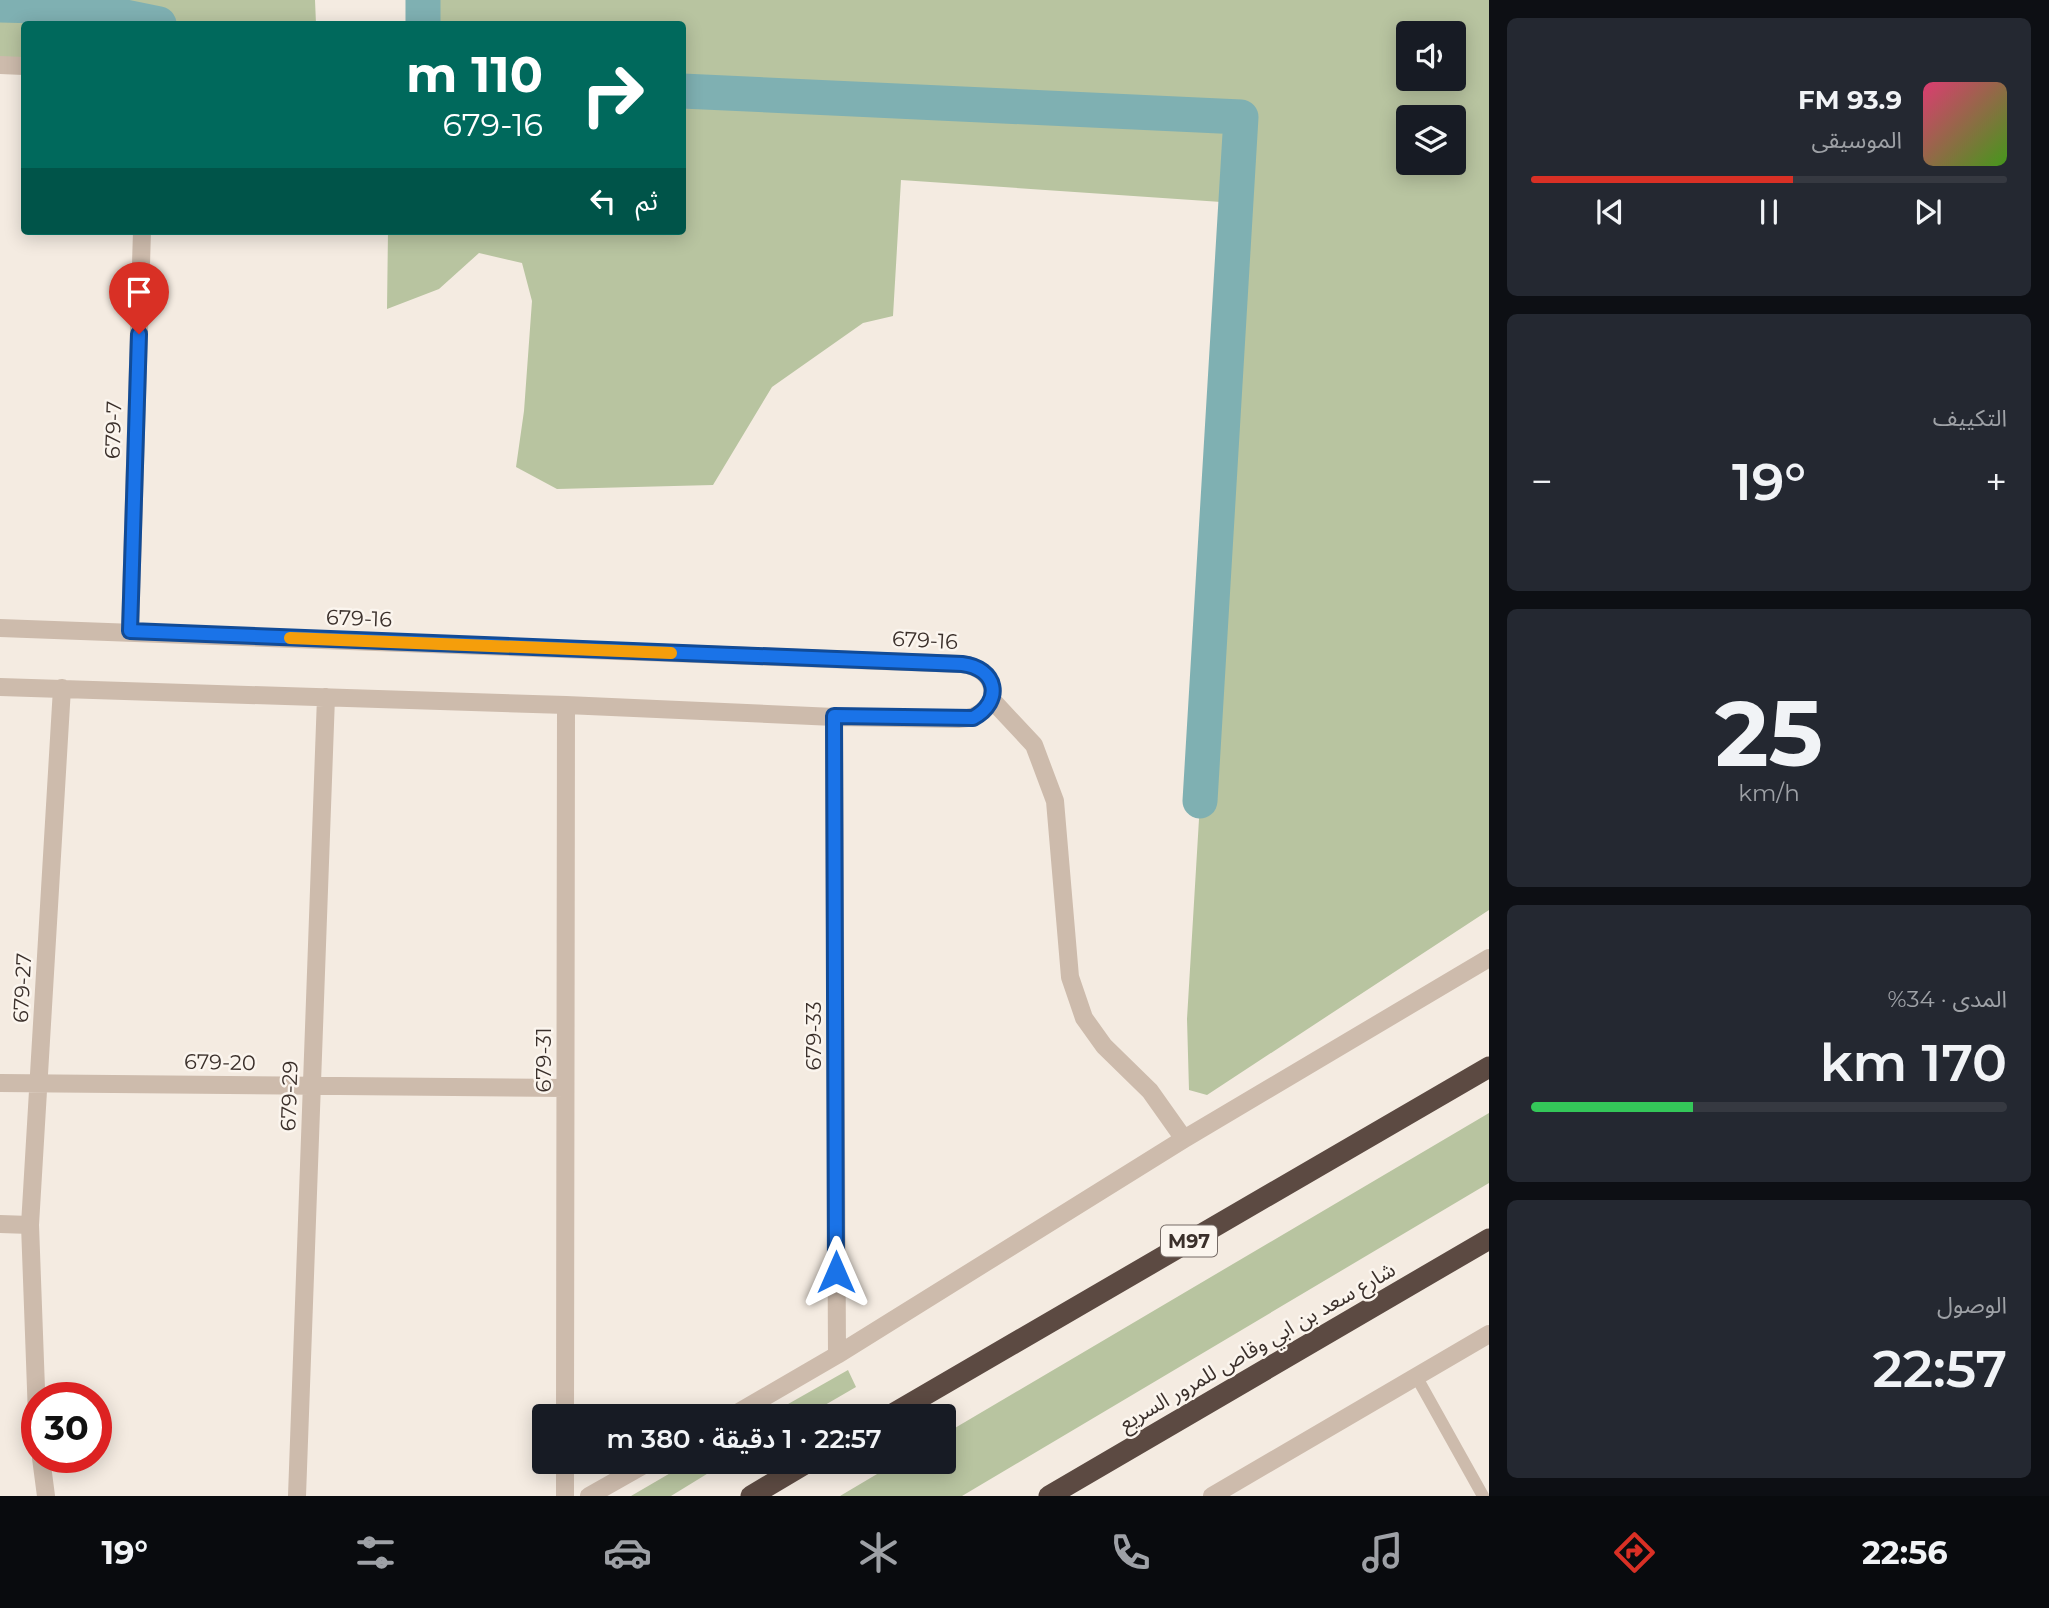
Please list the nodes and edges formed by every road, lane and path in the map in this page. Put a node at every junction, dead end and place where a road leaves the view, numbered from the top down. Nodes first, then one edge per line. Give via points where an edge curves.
1 (0, 65) edge
2 (21, 66) edge
3 (142, 235) edge
4 (0, 628) edge
5 (130, 631) junction
6 (0, 687) edge
7 (62, 688) junction
8 (326, 697) junction
9 (992, 700) junction
10 (566, 705) junction
11 (834, 716) junction
12 (1489, 958) edge
13 (1489, 1067) edge
14 (0, 1083) edge
15 (39, 1083) junction
16 (312, 1086) junction
17 (565, 1088) junction
18 (1184, 1139) junction
19 (0, 1224) edge
20 (30, 1225) junction
21 (1489, 1239) edge
22 (1489, 1334) edge
23 (837, 1355) junction
24 (1416, 1376) junction
25 (36, 1382) edge
26 (565, 1404) edge
27 (753, 1404) edge
28 (910, 1404) edge
29 (43, 1473) edge
30 (565, 1474) edge
31 (628, 1474) edge
32 (788, 1474) edge
33 (46, 1496) edge
34 (297, 1496) edge
35 (565, 1496) edge
36 (589, 1496) edge
37 (751, 1496) edge
38 (1049, 1496) edge
39 (1212, 1496) edge
40 (1483, 1496) edge

1 - 2 street
3 - 5 street, 679-7
4 - 5 street, 679-16
5 - 9 street, 679-16 via 962,664 987,674
6 - 7 street
7 - 8 street
7 - 15 street, 679-27
8 - 10 street
8 - 16 street, 679-29
9 - 11 street via 973,718
9 - 18 street via 1034,745 1055,801 1070,977 1084,1018 1104,1046 1150,1091
10 - 11 street
10 - 17 street, 679-31
11 - 23 street, 679-33
12 - 18 street
13 - 28 highway, M97
14 - 15 street, 679-20
15 - 16 street, 679-20
15 - 20 street, 679-27
16 - 17 street, 679-20
16 - 34 street, 679-29
17 - 26 street, 679-31
18 - 23 street
19 - 20 street
20 - 25 street, 679-27
21 - 38 highway, شارع سعد بن ابي وقاص للمرور السريع
22 - 24 street
23 - 27 street
24 - 39 street
24 - 40 lane
29 - 33 street
30 - 35 street
31 - 36 street
32 - 37 highway

